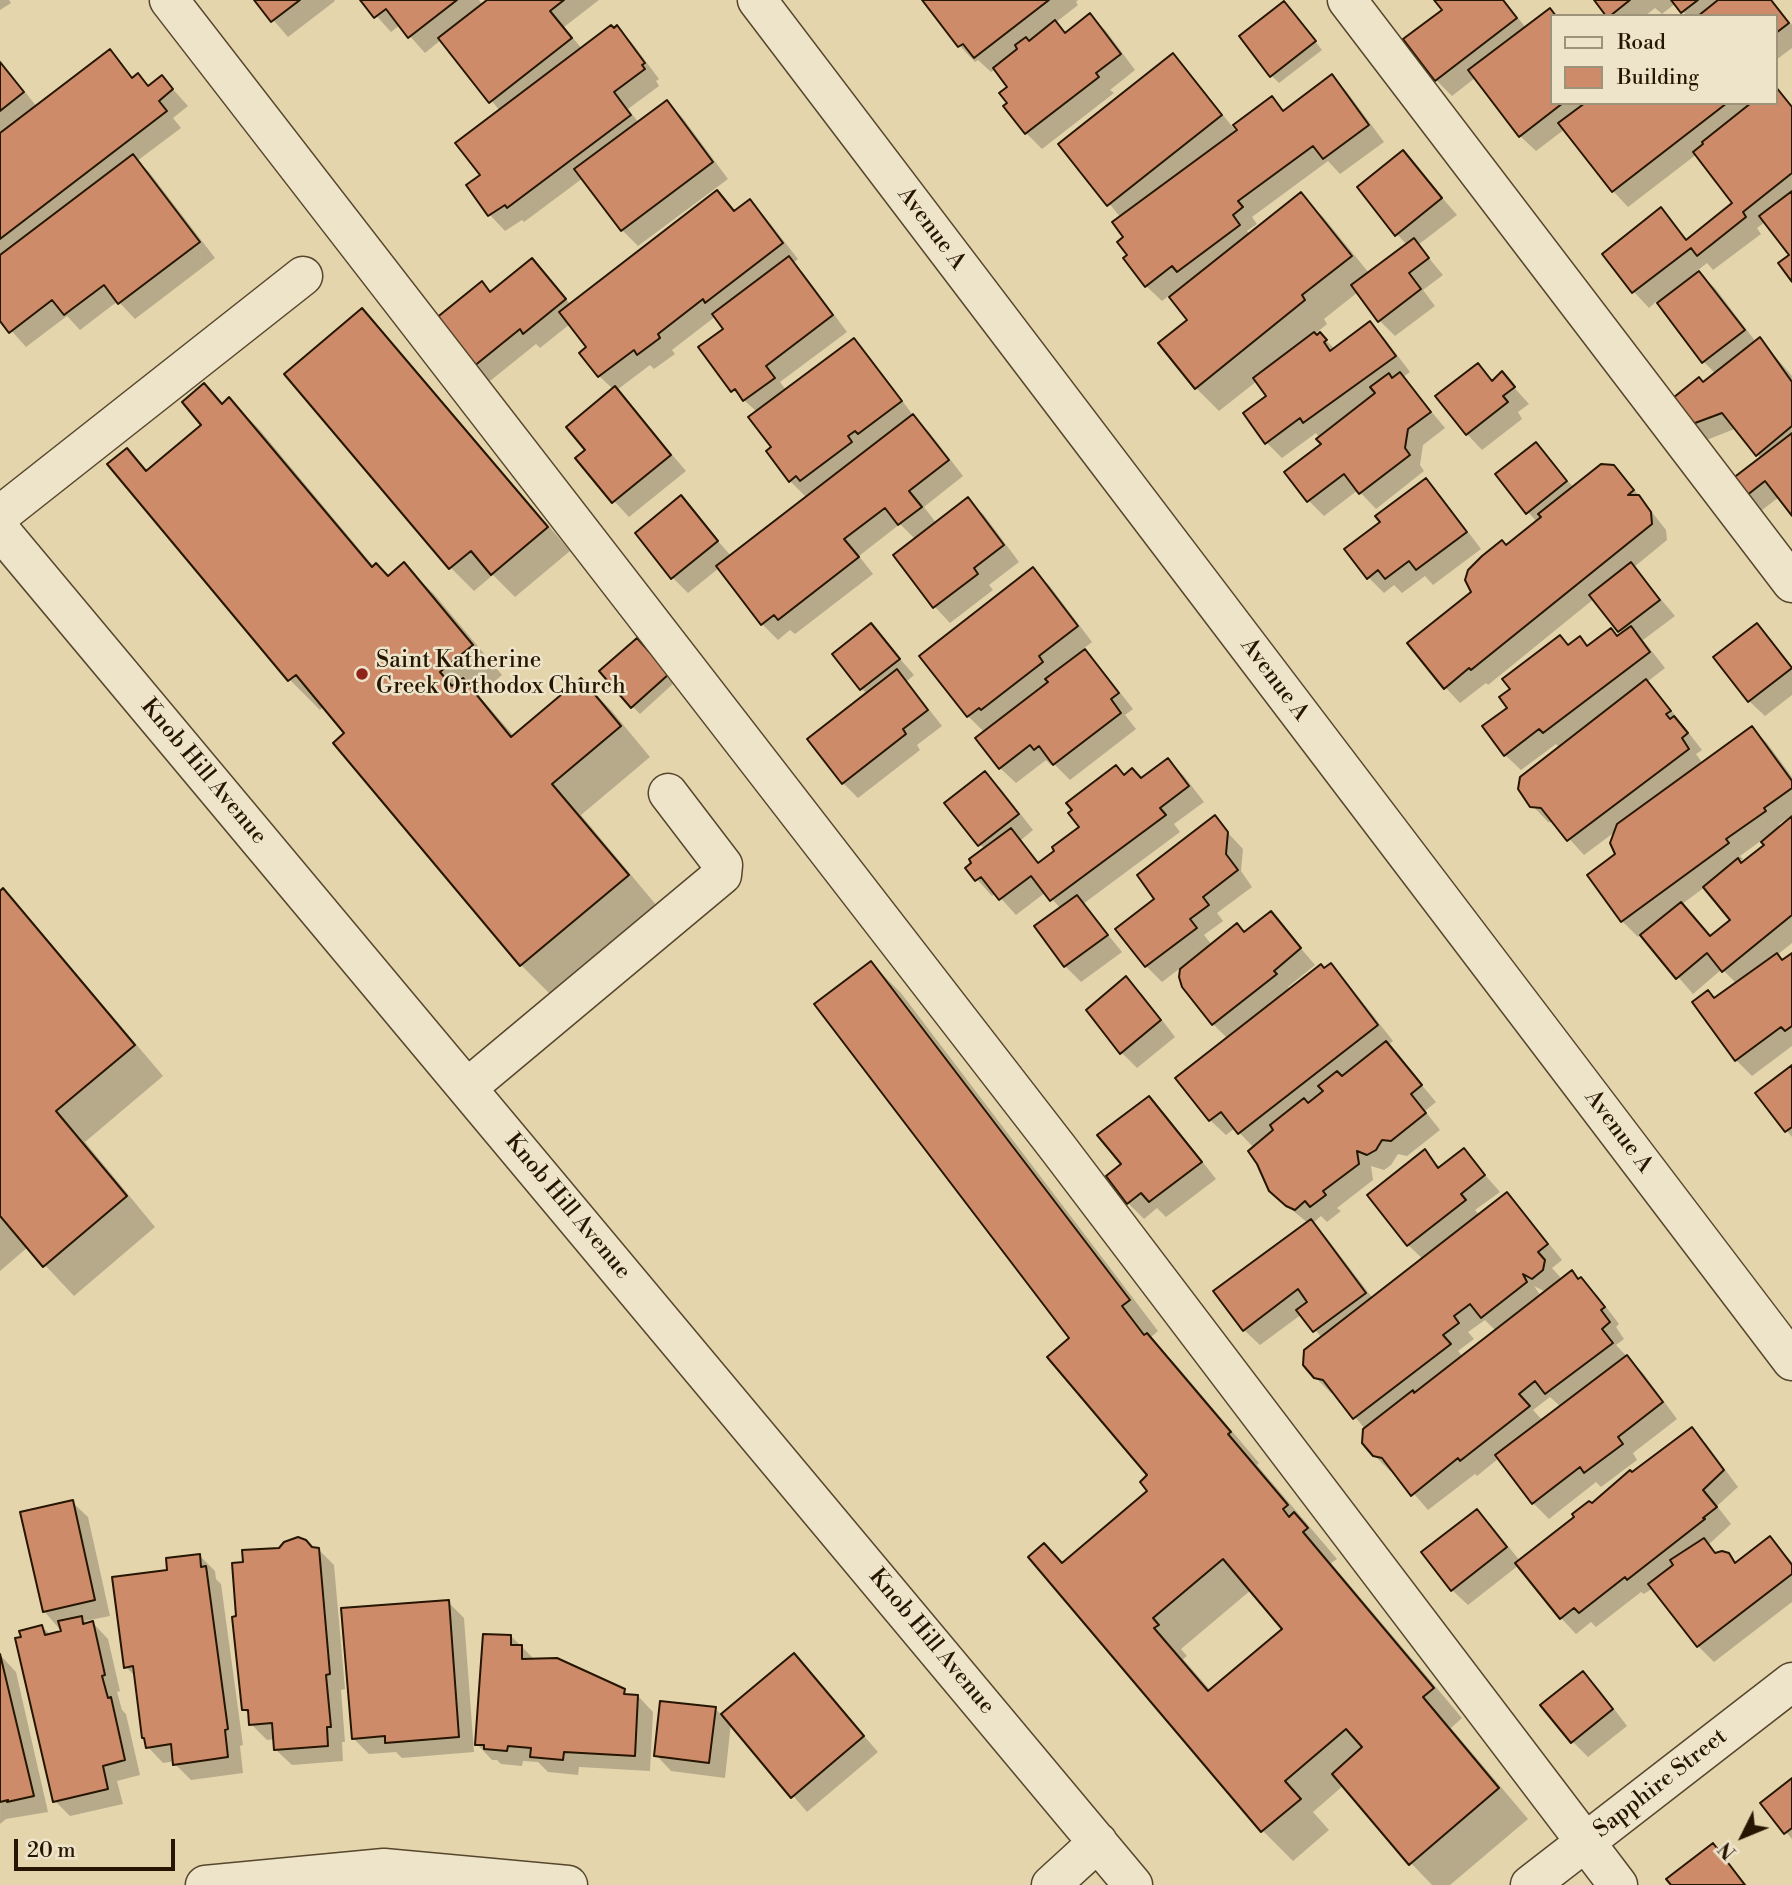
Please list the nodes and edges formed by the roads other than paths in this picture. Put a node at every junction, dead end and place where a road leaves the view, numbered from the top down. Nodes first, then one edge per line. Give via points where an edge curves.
1 (169, 0) edge
2 (1347, 0) edge
3 (772, 5) edge
4 (303, 276) dead end
5 (0, 515) edge
6 (0, 530) edge
7 (1792, 583) edge
8 (668, 793) dead end
9 (467, 1088) junction
10 (1792, 1361) edge
11 (1792, 1682) edge
12 (1098, 1842) junction
13 (1585, 1842) junction
14 (205, 1885) edge
15 (568, 1885) edge
16 (1051, 1885) edge
17 (1133, 1885) edge
18 (1530, 1885) edge
19 (1618, 1885) edge

1 - 13 street via 1049,1137
2 - 7 street
3 - 10 street, Avenue A
4 - 5 street
6 - 9 street, Knob Hill Avenue
8 - 9 street via 723,865 722,875
9 - 12 street, Knob Hill Avenue
11 - 13 street, Sapphire Street
12 - 16 street
12 - 17 street, Knob Hill Avenue
13 - 18 street, Sapphire Street
13 - 19 street
14 - 15 street via 384,1868

